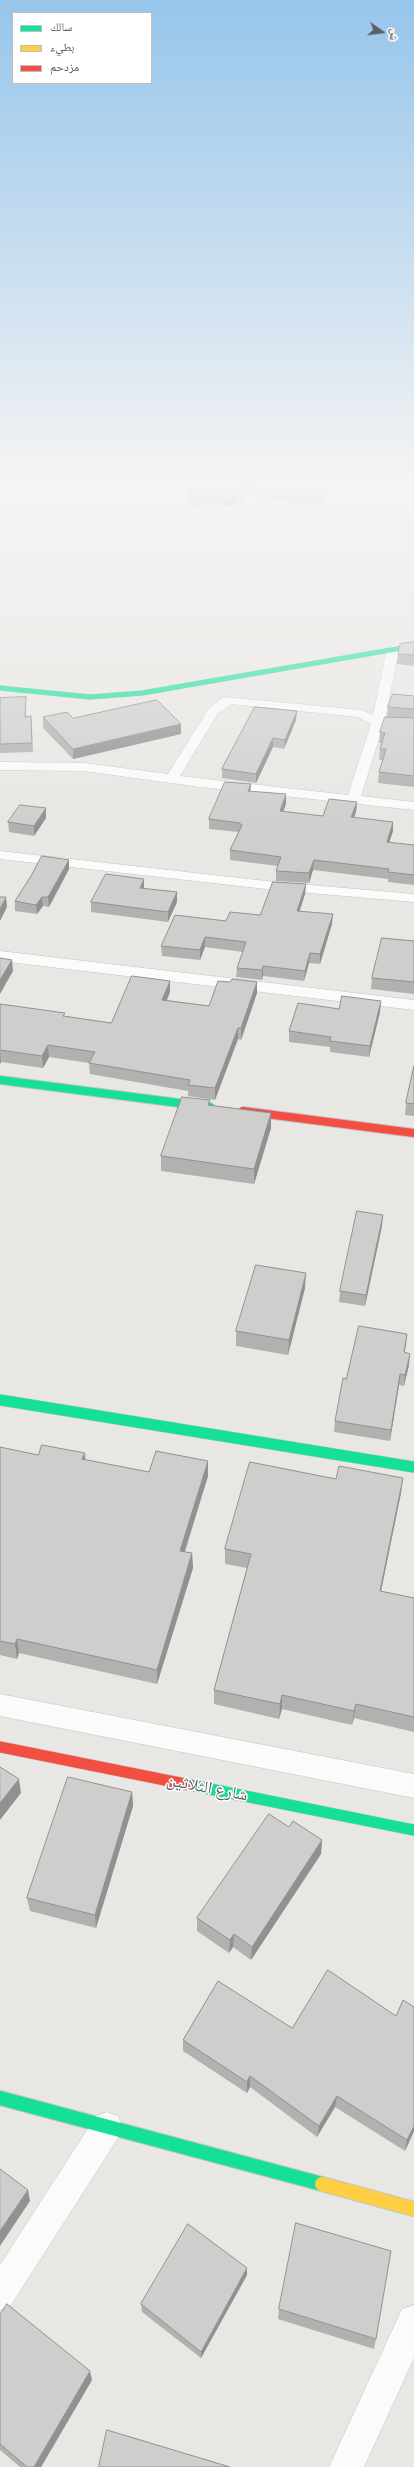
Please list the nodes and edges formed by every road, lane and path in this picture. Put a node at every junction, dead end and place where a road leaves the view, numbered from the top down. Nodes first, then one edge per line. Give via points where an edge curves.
1 (414, 646) edge
2 (393, 649) junction
3 (0, 688) edge
4 (378, 722) junction
5 (414, 725) edge
6 (0, 766) edge
7 (172, 778) junction
8 (353, 799) junction
9 (414, 806) edge
10 (0, 855) edge
11 (414, 898) edge
12 (0, 956) edge
13 (414, 1004) edge
14 (0, 1080) edge
15 (219, 1108) edge
16 (234, 1110) edge
17 (414, 1133) edge
18 (0, 1400) edge
19 (414, 1467) edge
20 (0, 1705) edge
21 (0, 1747) edge
22 (414, 1786) edge
23 (414, 1830) edge
24 (0, 2098) edge
25 (107, 2126) junction
26 (414, 2209) edge
27 (0, 2294) edge
28 (414, 2321) edge
29 (346, 2467) edge

1 - 2 street
2 - 3 street via 208,684 102,698 26,688
2 - 4 street
4 - 5 street
4 - 7 street via 361,714 228,700 213,711
4 - 8 street
6 - 7 street via 84,768
7 - 8 street
8 - 9 street
10 - 11 street via 275,886
12 - 13 street
14 - 15 street
16 - 17 street
18 - 19 street
20 - 22 street
21 - 23 street, شارع الثلاثين
24 - 25 street
25 - 26 street
25 - 27 street
28 - 29 street

